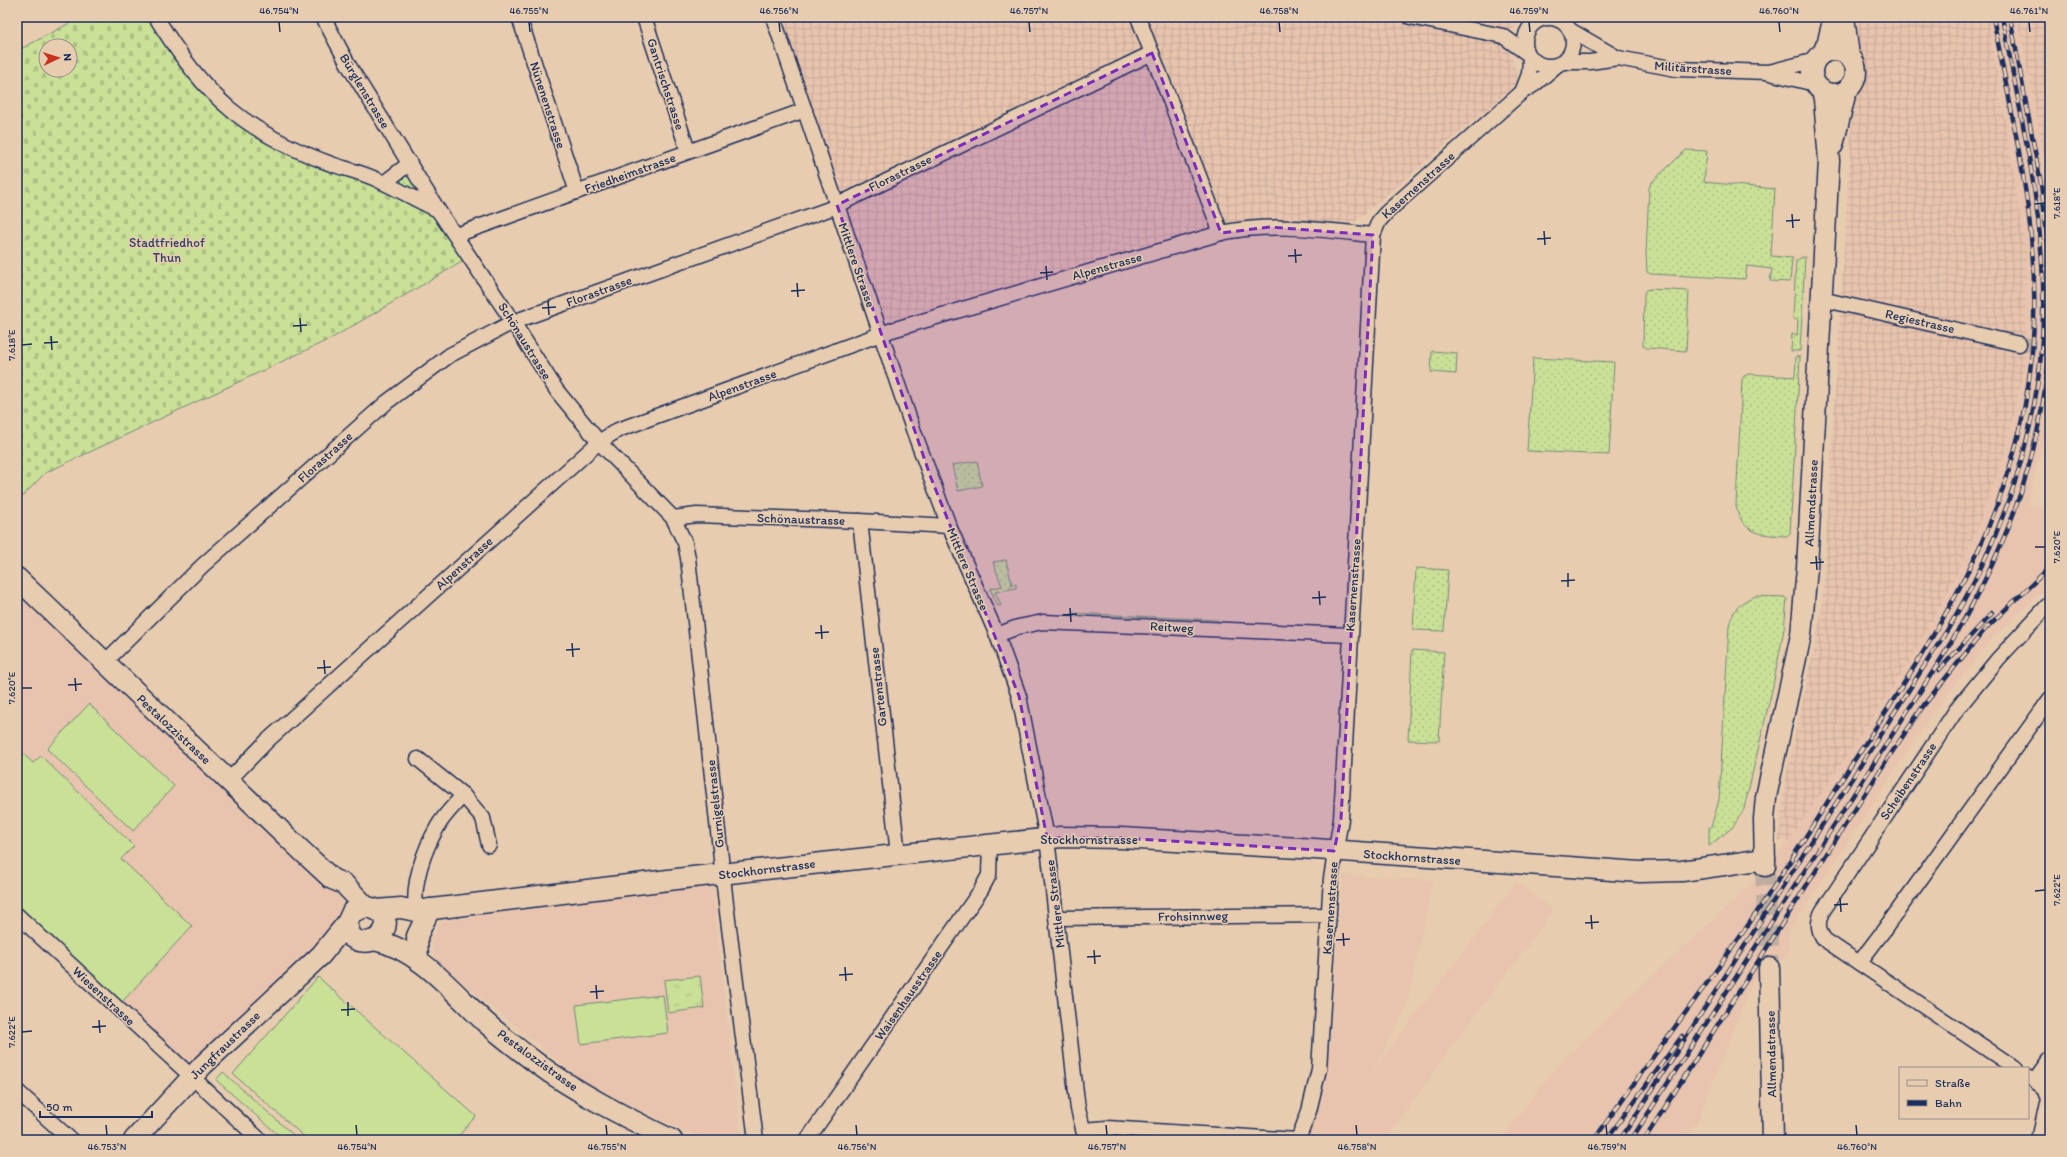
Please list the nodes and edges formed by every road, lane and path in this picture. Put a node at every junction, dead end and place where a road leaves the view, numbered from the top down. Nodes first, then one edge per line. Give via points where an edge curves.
1 (156, 17) edge
2 (322, 17) edge
3 (518, 17) edge
4 (644, 17) edge
5 (773, 17) edge
6 (1138, 17) edge
7 (1410, 17) edge
8 (1834, 17) edge
9 (1844, 17) edge
10 (1534, 22) edge
11 (1565, 23) edge
12 (1503, 36) junction
13 (1152, 53) junction
14 (1529, 56) junction
15 (1849, 56) junction
16 (1819, 57) junction
17 (1618, 58) junction
18 (1560, 63) junction
19 (1769, 72) junction
20 (1818, 87) junction
21 (1846, 91) junction
22 (1522, 92) junction
23 (805, 110) junction
24 (688, 151) junction
25 (1829, 160) junction
26 (410, 163) junction
27 (384, 183) junction
28 (577, 192) junction
29 (837, 205) junction
30 (438, 210) junction
31 (1221, 233) junction
32 (456, 235) junction
33 (1373, 235) junction
34 (1821, 299) junction
35 (513, 322) junction
36 (881, 335) junction
37 (2019, 344) tunnel mouth
38 (599, 442) junction
39 (673, 518) junction
40 (860, 521) junction
41 (949, 526) junction
42 (17, 578) edge
43 (2050, 602) edge
44 (997, 635) junction
45 (1350, 635) junction
46 (104, 663) junction
47 (2050, 699) edge
48 (418, 759) dead end
49 (229, 780) junction
50 (462, 795) junction
51 (1047, 838) junction
52 (990, 844) junction
53 (490, 845) dead end
54 (1334, 851) junction
55 (898, 854) junction
56 (1765, 863) joint
57 (723, 874) junction
58 (332, 879) junction
59 (423, 910) junction
60 (17, 915) edge
61 (1329, 915) junction
62 (1057, 918) junction
63 (348, 921) junction
64 (375, 925) junction
65 (321, 955) junction
66 (418, 960) junction
67 (1858, 963) junction
68 (1769, 968) tunnel mouth
69 (2050, 1060) edge
70 (2014, 1067) edge
71 (191, 1078) junction
72 (2032, 1079) edge
73 (17, 1091) edge
74 (1085, 1135) edge
75 (71, 1140) edge
76 (134, 1140) edge
77 (260, 1140) edge
78 (672, 1140) edge
79 (756, 1140) edge
80 (807, 1140) edge
81 (1298, 1140) edge
82 (1773, 1140) edge
83 (2039, 1140) edge

1 - 27 street, Schönaustrasse via 185,60 230,109 275,139
2 - 26 street, Bürglenstrasse via 349,66
3 - 28 street, Nünenenstrasse
4 - 24 street, Gantrischstrasse
5 - 23 street, Mittlere Strasse
6 - 13 street
7 - 12 street
8 - 16 street via 1828,41
9 - 15 street
10 - 11 street via 1552,18
10 - 12 street
10 - 14 street via 1525,41
11 - 17 street, Militärstrasse
11 - 18 street via 1573,39 1572,47
12 - 14 street
13 - 29 street, Florastrasse
13 - 31 street
14 - 18 street via 1542,65
14 - 22 street, Kasernenstrasse via 1529,74
15 - 16 street via 1834,50
15 - 21 street via 1856,74
16 - 19 street, Militärstrasse
16 - 20 street via 1812,69
17 - 18 street, Militärstrasse
17 - 19 street, Militärstrasse via 1676,69
18 - 22 street, Kasernenstrasse
19 - 20 street, Militärstrasse
20 - 21 street via 1834,94
20 - 25 street, Allmendstrasse
21 - 25 street, Allmendstrasse
22 - 33 street, Kasernenstrasse via 1387,212 1379,221
23 - 24 street, Friedheimstrasse
23 - 29 street, Mittlere Strasse
24 - 28 street, Friedheimstrasse
25 - 34 street, Allmendstrasse
26 - 27 street
26 - 30 street, Bürglenstrasse
27 - 30 street, Schönaustrasse
28 - 32 street, Friedheimstrasse
29 - 35 street, Florastrasse
29 - 36 street, Mittlere Strasse
30 - 32 street, Schönaustrasse
31 - 33 street, Alpenstrasse via 1270,227
31 - 36 street, Alpenstrasse
32 - 35 street, Schönaustrasse
33 - 45 street, Kasernenstrasse
34 - 37 street, Regiestrasse
34 - 56 street, Allmendstrasse via 1803,621 1766,797
35 - 38 street, Schönaustrasse via 556,391
35 - 46 street, Florastrasse via 450,355 387,402 192,575
36 - 38 street, Alpenstrasse via 618,430
36 - 41 street, Mittlere Strasse
38 - 39 street, Schönaustrasse
38 - 49 street, Alpenstrasse via 268,741
39 - 40 street, Schönaustrasse via 698,515
39 - 57 street, Gurnigelstrasse via 685,543 688,558
40 - 41 street, Schönaustrasse
40 - 55 street, Gartenstrasse
41 - 44 street, Mittlere Strasse
42 - 46 street, Pestalozzistrasse
43 - 67 street, Scheibenstrasse via 1957,709 1822,912 1818,926 1822,936
44 - 45 street, Reitweg via 1043,622
44 - 51 street, Mittlere Strasse via 1019,696
45 - 54 street, Kasernenstrasse via 1341,818
46 - 49 street, Pestalozzistrasse
47 - 67 street
48 - 50 street
49 - 58 street, Pestalozzistrasse
50 - 53 street via 483,818
50 - 59 street via 438,826 424,858 415,889
51 - 52 street, Stockhornstrasse
51 - 54 street, Stockhornstrasse via 1121,838
51 - 62 street, Mittlere Strasse
52 - 55 street, Stockhornstrasse
52 - 80 street, Waisenhausstrasse via 989,875 981,890
54 - 56 street, Stockhornstrasse via 1640,872 1682,871
54 - 61 street, Kasernenstrasse
55 - 57 street, Stockhornstrasse
57 - 59 street, Stockhornstrasse
57 - 79 street, Gurnigelstrasse
58 - 63 street, Pestalozzistrasse via 344,903
58 - 64 street, Pestalozzistrasse via 344,884
59 - 64 street, Stockhornstrasse via 401,908
59 - 66 street via 417,936
60 - 71 street, Wiesenstrasse
61 - 62 street, Frohsinnweg
61 - 81 street, Kasernenstrasse via 1319,1069 1309,1111
62 - 74 street, Mittlere Strasse via 1075,1084
63 - 64 street, Jungfraustrasse via 352,912
63 - 65 street, Jungfraustrasse
64 - 65 street, Jungfraustrasse
64 - 66 street, Pestalozzistrasse via 392,945
65 - 71 street, Jungfraustrasse
66 - 78 street, Pestalozzistrasse via 487,1023 535,1062 598,1102
67 - 70 street, Scheibenstrasse
68 - 82 street, Allmendstrasse
69 - 72 street
71 - 76 street, Jungfraustrasse
71 - 77 street, Wiesenstrasse
72 - 83 street via 2044,1088 2048,1098
73 - 75 street
74 - 81 street via 1107,1128

